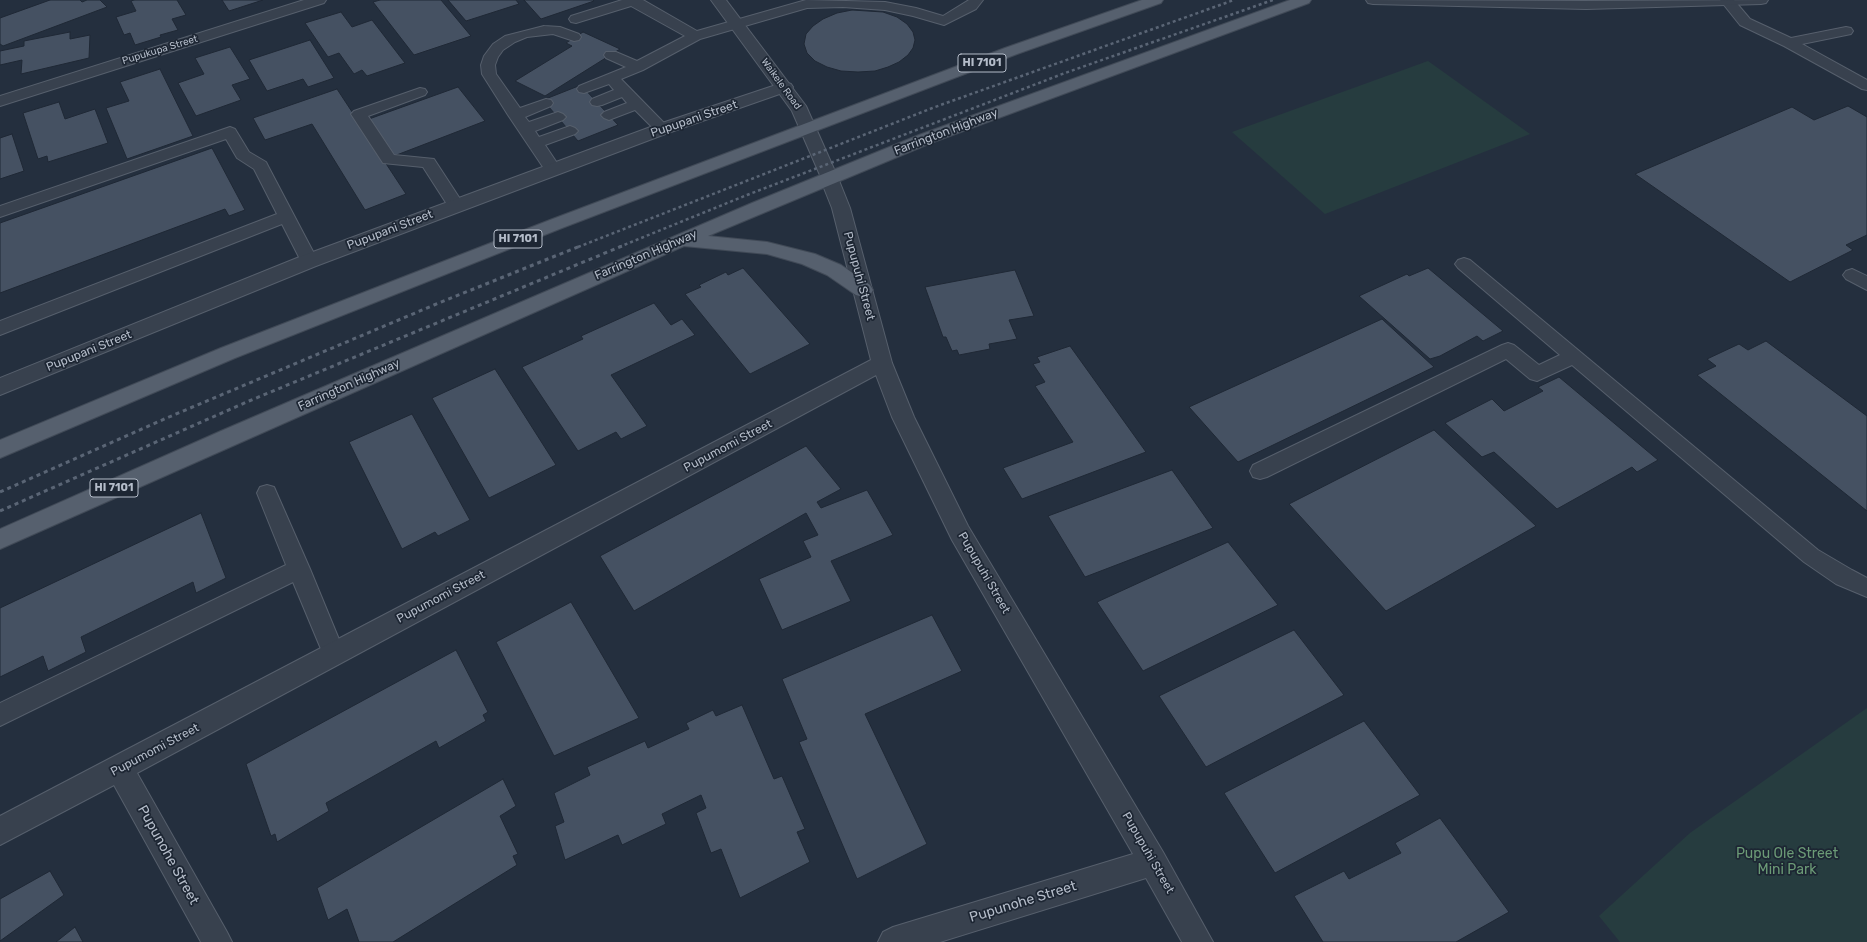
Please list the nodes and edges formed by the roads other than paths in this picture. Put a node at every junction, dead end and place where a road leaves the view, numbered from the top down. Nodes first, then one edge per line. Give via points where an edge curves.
1 (320, 0) edge
2 (718, 0) edge
3 (976, 0) edge
4 (1156, 0) edge
5 (1304, 0) edge
6 (1373, 0) edge
7 (1761, 0) edge
8 (634, 1) edge
9 (1648, 1) edge
10 (1727, 1) edge
11 (576, 19) dead end
12 (736, 24) junction
13 (1846, 31) dead end
14 (695, 36) junction
15 (574, 37) dead end
16 (1789, 43) junction
17 (611, 55) dead end
18 (638, 67) junction
19 (611, 78) junction
20 (1867, 86) edge
21 (785, 87) junction
22 (584, 88) dead end
23 (624, 91) junction
24 (420, 92) dead end
25 (0, 101) edge
26 (597, 102) dead end
27 (546, 103) dead end
28 (637, 104) junction
29 (516, 114) junction
30 (608, 115) dead end
31 (558, 117) dead end
32 (808, 127) junction
33 (526, 129) junction
34 (662, 129) junction
35 (570, 131) dead end
36 (536, 143) junction
37 (553, 169) junction
38 (829, 178) junction
39 (456, 205) junction
40 (0, 212) edge
41 (286, 216) junction
42 (681, 240) junction
43 (309, 262) junction
44 (1464, 264) dead end
45 (1852, 275) dead end
46 (1867, 284) edge
47 (863, 290) junction
48 (0, 328) edge
49 (1574, 356) junction
50 (882, 363) junction
51 (0, 387) edge
52 (0, 449) edge
53 (1260, 471) dead end
54 (267, 493) dead end
55 (0, 539) edge
56 (299, 569) junction
57 (1867, 588) edge
58 (334, 654) junction
59 (0, 715) edge
60 (120, 769) junction
61 (0, 831) edge
62 (1153, 862) junction
63 (217, 942) edge
64 (893, 942) edge
65 (1198, 942) edge

1 - 25 street, Pupukupa Street
2 - 12 street, Waikele Road
3 - 12 lane via 971,6 944,21 885,6 829,3 806,4
4 - 32 main road, HI 7101
5 - 38 main road, Farrington Highway / HI 7101
6 - 9 street via 1586,5
7 - 10 street
8 - 11 lane
8 - 14 lane
9 - 10 street
10 - 16 lane via 1745,22
12 - 14 lane
12 - 21 street, Waikele Road
13 - 16 lane
14 - 18 lane
15 - 29 lane via 555,30 532,32 510,39 498,47 491,56 489,74
16 - 20 lane
17 - 18 lane
18 - 19 lane
19 - 22 lane
19 - 23 lane
21 - 32 street, Waikele Road
21 - 34 street, Pupupani Street
23 - 26 lane
23 - 28 lane
24 - 39 lane via 359,114 389,159 428,163
27 - 29 lane
28 - 30 lane
28 - 34 lane
29 - 33 lane
31 - 33 lane
32 - 38 street, Waikele Road
32 - 52 main road, HI 7101 via 235,350
33 - 36 lane
34 - 37 street, Pupupani Street
35 - 36 lane
36 - 37 lane
37 - 39 street, Pupupani Street
38 - 42 main road, Farrington Highway / HI 7101
38 - 47 street, Pupupuhi Street via 841,208
39 - 43 street, Pupupani Street
40 - 41 lane via 230,132 243,155 260,166
41 - 43 lane
41 - 48 lane
42 - 47 main road via 767,248 801,257 834,270
42 - 55 main road, Farrington Highway / HI 7101
43 - 51 street, Pupupani Street
44 - 49 lane
45 - 46 lane
47 - 50 street, Pupupuhi Street
49 - 53 lane via 1537,374 1508,350
49 - 57 lane via 1811,556
50 - 58 street, Pupumomi Street
50 - 62 street, Pupupuhi Street via 903,417 960,533
54 - 56 lane
56 - 58 lane
56 - 59 lane
58 - 60 street, Pupumomi Street
60 - 61 street, Pupumomi Street
60 - 63 street, Pupunohe Street
62 - 64 street, Pupunohe Street
62 - 65 street, Pupupuhi Street

